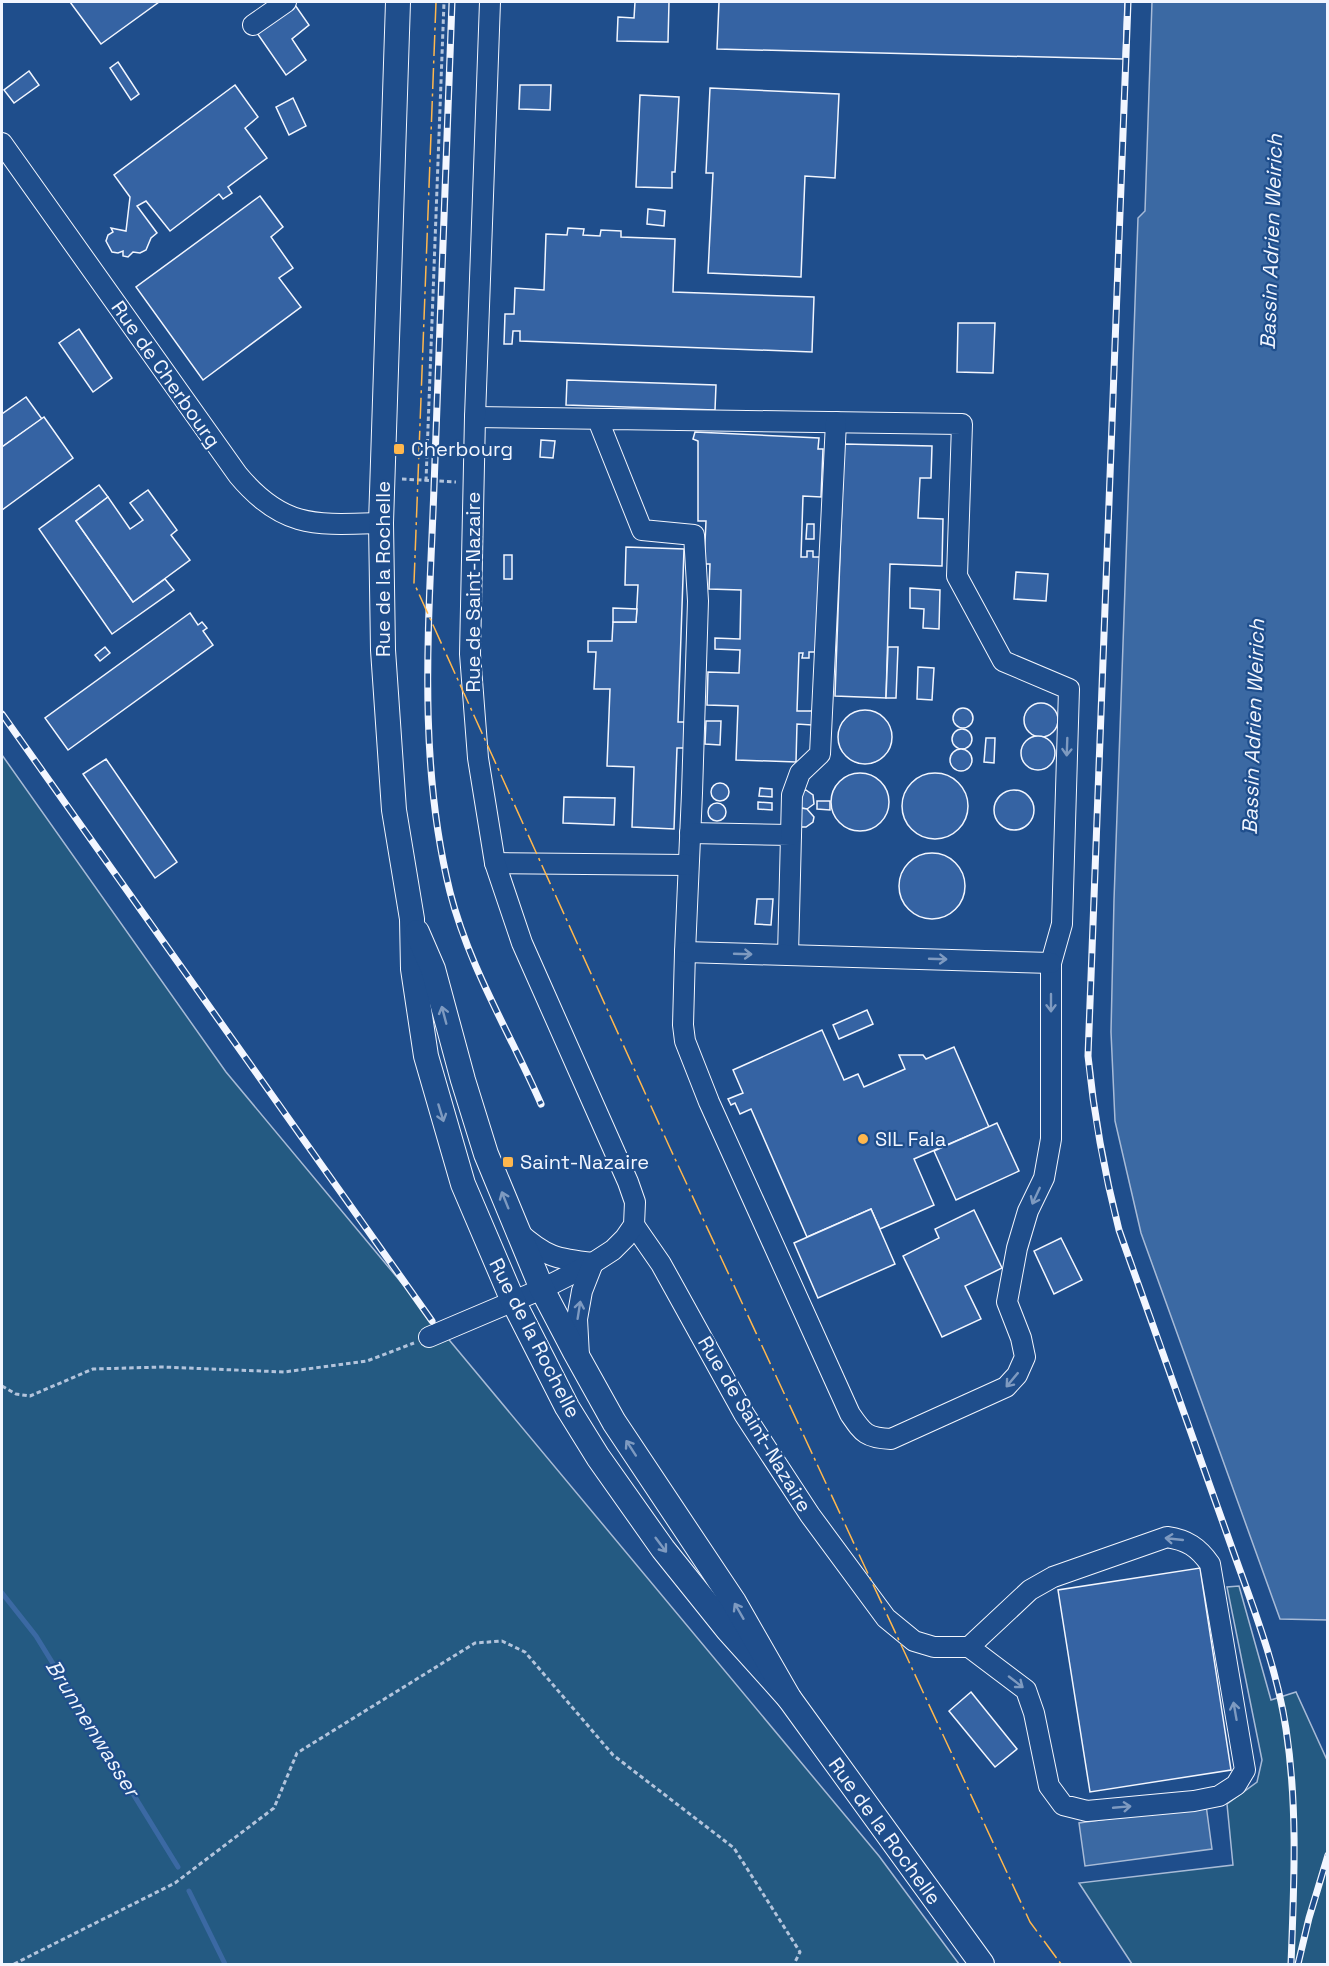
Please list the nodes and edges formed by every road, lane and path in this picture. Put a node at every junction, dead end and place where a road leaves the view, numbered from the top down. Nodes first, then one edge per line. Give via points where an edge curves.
1 (286, 2) edge
2 (398, 2) edge
3 (444, 2) edge
4 (490, 2) edge
5 (253, 25) dead end
6 (2, 142) edge
7 (475, 417) junction
8 (598, 420) junction
9 (836, 422) junction
10 (383, 478) junction
11 (426, 481) junction
12 (474, 482) junction
13 (381, 523) junction
14 (690, 832) junction
15 (791, 835) junction
16 (495, 864) junction
17 (688, 865) junction
18 (412, 919) junction
19 (685, 952) junction
20 (788, 955) junction
21 (1051, 963) junction
22 (634, 1225) junction
23 (518, 1232) junction
24 (593, 1263) junction
25 (542, 1288) junction
26 (513, 1301) junction
27 (429, 1337) joint
28 (580, 1361) junction
29 (2, 1386) edge
30 (969, 1647) junction
31 (789, 1698) junction
32 (14, 1965) edge
33 (794, 1965) edge
34 (982, 1965) edge

1 - 5 street
2 - 10 main road, Rue de la Rochelle
3 - 11 path
4 - 7 street, Rue de Saint-Nazaire
6 - 13 street, Rue de Cherbourg via 254,494 278,512 303,521
7 - 8 street
7 - 12 street, Rue de Saint-Nazaire
8 - 9 street
8 - 14 street via 642,530 694,535 698,601
9 - 15 street via 820,754 800,773 792,795
9 -> 21 street via 962,424 957,576 1003,662 1069,689 1062,924
10 - 11 path
10 - 13 main road, Rue de la Rochelle
11 - 12 path
12 - 16 street, Rue de Saint-Nazaire via 470,654 478,758
13 - 18 main road, Rue de la Rochelle via 390,778
14 - 15 street
14 - 17 street
15 - 20 street
16 - 17 street
16 - 22 street, Rue de Saint-Nazaire via 522,943 628,1182 635,1202
17 - 19 street
23 -> 18 main road, Rue de la Rochelle via 486,1154 433,969
18 -> 26 main road, Rue de la Rochelle via 418,1015 433,1088 463,1184
19 -> 20 street
21 -> 19 street via 1051,1139 1044,1178 1017,1248 1007,1302 1025,1357 1006,1387 891,1439 874,1439 863,1433 850,1413 685,1041
20 -> 21 street
22 - 24 street via 626,1239
22 - 30 street, Rue de Saint-Nazaire via 661,1264 744,1414 810,1515 886,1618 914,1641 934,1647
23 - 24 street via 556,1258
23 - 25 main road, Rue de la Rochelle
24 - 25 street
28 -> 24 street via 577,1319
25 - 26 street
25 - 28 main road, Rue de la Rochelle
26 - 27 street
26 -> 31 main road, Rue de la Rochelle via 567,1407 626,1498 728,1630
27 - 29 path via 367,1361 284,1372 163,1367 93,1369 30,1396
31 -> 28 main road, Rue de la Rochelle via 734,1602 614,1422
30 -> 30 street via 1026,1690 1049,1786 1063,1805 1087,1811 1194,1801 1219,1796 1236,1785 1245,1770 1210,1564 1184,1540 1167,1537 1053,1576 1030,1590
31 - 34 main road, Rue de la Rochelle
32 - 33 path via 175,1883 274,1808 297,1753 475,1643 502,1641 525,1652 613,1755 734,1848 800,1952

